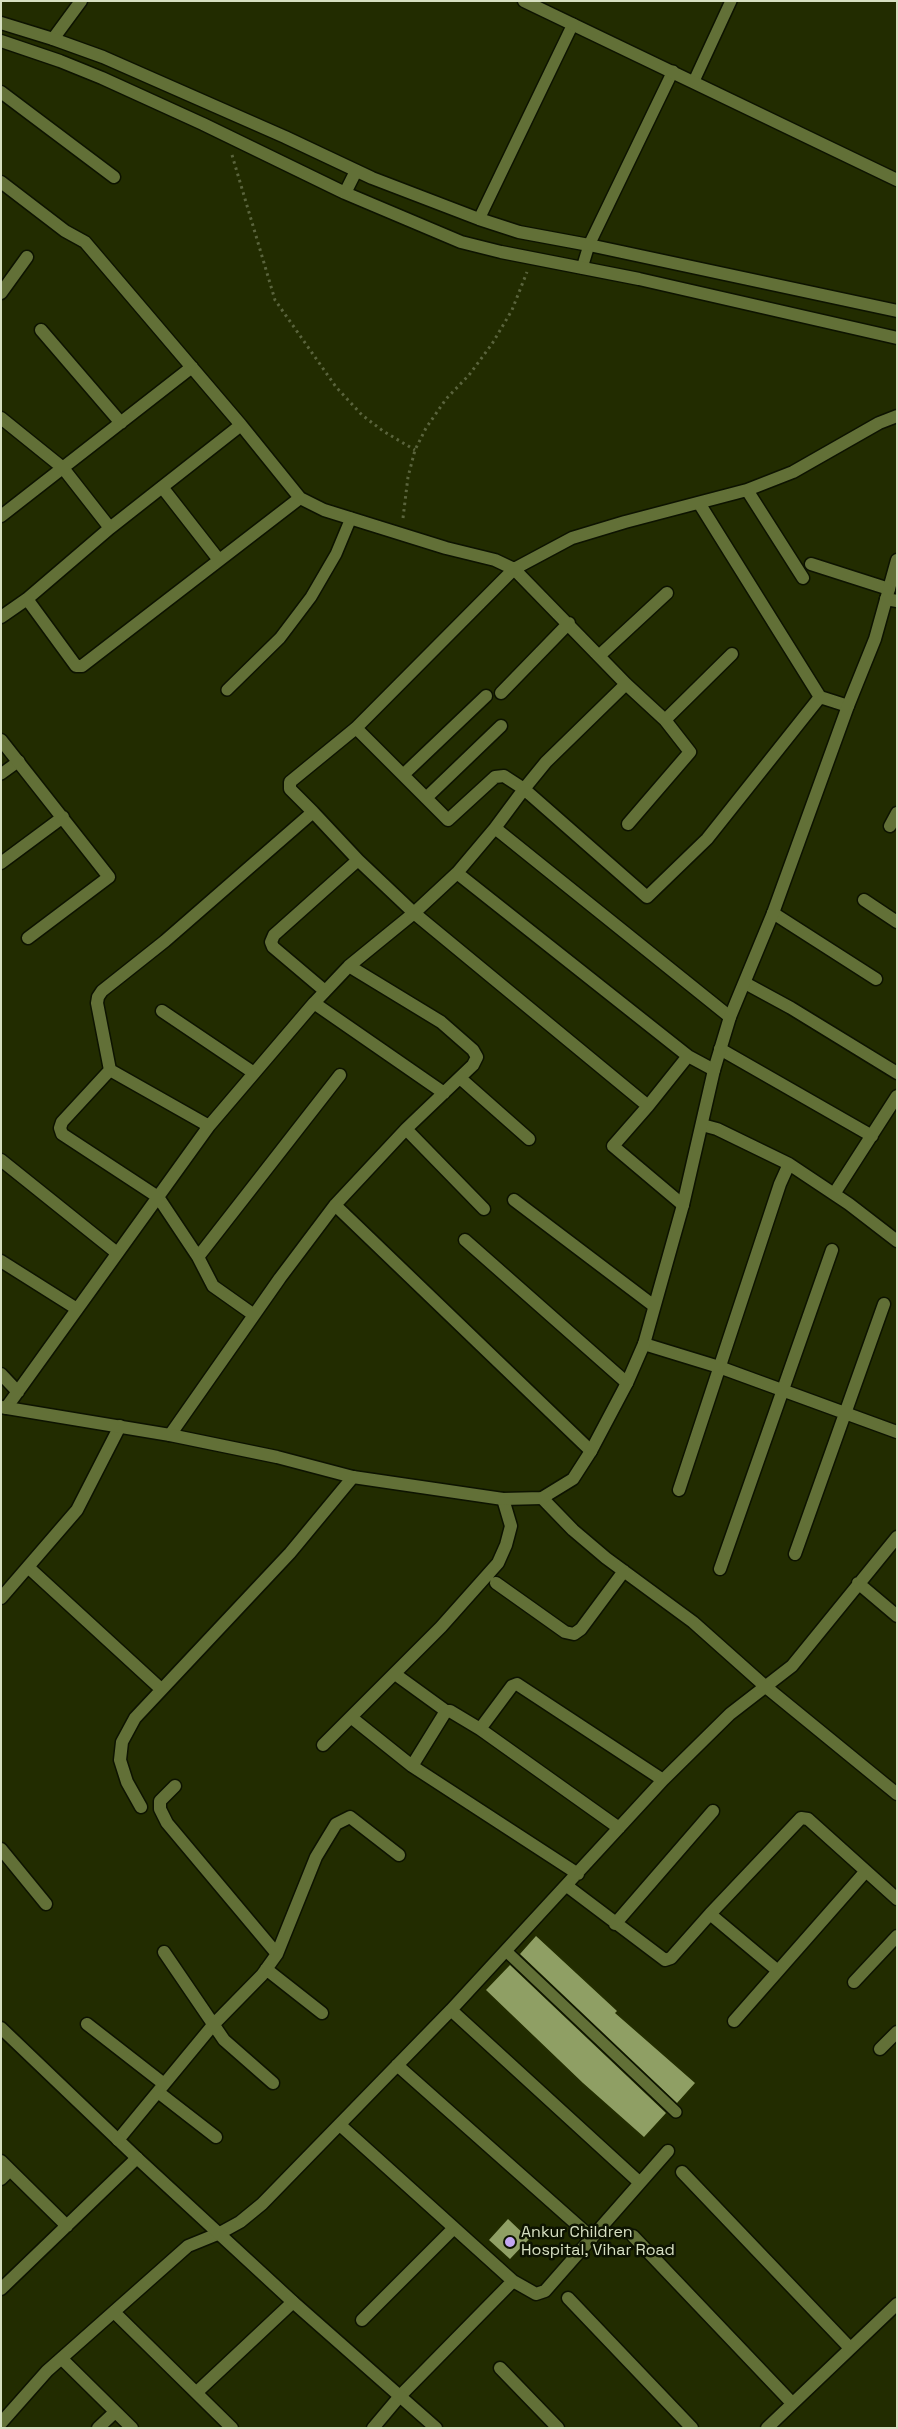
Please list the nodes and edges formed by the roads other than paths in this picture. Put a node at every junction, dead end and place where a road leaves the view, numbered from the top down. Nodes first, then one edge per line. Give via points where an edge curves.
1 (81, 1) edge
2 (524, 1) edge
3 (731, 1) edge
4 (1, 23) edge
5 (573, 24) junction
6 (53, 38) junction
7 (2, 44) edge
8 (673, 71) junction
9 (694, 80) junction
10 (157, 81) junction
11 (1, 92) edge
12 (150, 100) junction
13 (356, 171) junction
14 (114, 177) dead end
15 (897, 180) edge
16 (1, 182) edge
17 (345, 194) junction
18 (479, 219) junction
19 (589, 245) junction
20 (27, 257) dead end
21 (582, 268) junction
22 (1, 293) edge
23 (897, 312) edge
24 (41, 330) dead end
25 (897, 338) edge
26 (192, 367) junction
27 (897, 416) edge
28 (1, 418) edge
29 (121, 423) junction
30 (241, 425) junction
31 (63, 468) junction
32 (162, 487) junction
33 (748, 490) junction
34 (300, 498) junction
35 (699, 503) junction
36 (1, 516) edge
37 (351, 518) junction
38 (110, 528) junction
39 (219, 560) junction
40 (897, 560) edge
41 (811, 564) dead end
42 (514, 569) junction
43 (804, 578) dead end
44 (667, 593) dead end
45 (891, 596) edge
46 (26, 599) junction
47 (1, 617) edge
48 (568, 623) junction
49 (600, 654) junction
50 (732, 654) dead end
51 (626, 684) junction
52 (227, 690) dead end
53 (501, 693) dead end
54 (486, 696) dead end
55 (820, 696) junction
56 (848, 706) junction
57 (665, 720) junction
58 (501, 726) dead end
59 (356, 728) junction
60 (1, 740) edge
61 (18, 761) junction
62 (1, 774) edge
63 (403, 775) junction
64 (524, 789) junction
65 (426, 798) junction
66 (313, 812) junction
67 (897, 813) edge
68 (64, 817) junction
69 (628, 824) dead end
70 (890, 826) dead end
71 (495, 828) junction
72 (358, 860) junction
73 (1, 863) edge
74 (457, 873) junction
75 (864, 900) dead end
76 (414, 913) junction
77 (773, 914) junction
78 (897, 922) edge
79 (28, 938) dead end
80 (349, 966) junction
81 (876, 979) dead end
82 (745, 983) junction
83 (325, 992) junction
84 (314, 1003) junction
85 (162, 1011) dead end
86 (730, 1017) junction
87 (720, 1049) junction
88 (688, 1056) junction
89 (110, 1070) junction
90 (714, 1070) junction
91 (254, 1073) junction
92 (897, 1074) edge
93 (340, 1075) dead end
94 (460, 1078) junction
95 (444, 1093) junction
96 (897, 1096) edge
97 (648, 1106) junction
98 (702, 1125) junction
99 (209, 1126) junction
100 (406, 1129) junction
101 (872, 1136) junction
102 (529, 1139) dead end
103 (1, 1160) edge
104 (790, 1164) junction
105 (834, 1194) junction
106 (158, 1197) junction
107 (514, 1200) dead end
108 (335, 1205) junction
109 (683, 1205) junction
110 (484, 1209) dead end
111 (465, 1240) dead end
112 (897, 1241) edge
113 (832, 1250) dead end
114 (117, 1253) junction
115 (198, 1257) junction
116 (1, 1261) edge
117 (884, 1304) dead end
118 (654, 1306) junction
119 (77, 1309) junction
120 (254, 1315) junction
121 (644, 1344) junction
122 (718, 1367) junction
123 (1, 1374) edge
124 (627, 1383) junction
125 (784, 1391) junction
126 (18, 1392) junction
127 (4, 1408) edge
128 (845, 1413) junction
129 (120, 1426) junction
130 (897, 1432) edge
131 (170, 1435) junction
132 (591, 1451) junction
133 (353, 1476) junction
134 (679, 1490) dead end
135 (542, 1498) junction
136 (503, 1499) junction
137 (897, 1538) edge
138 (795, 1554) dead end
139 (28, 1567) junction
140 (720, 1568) dead end
141 (624, 1571) junction
142 (496, 1583) dead end
143 (858, 1583) junction
144 (1, 1598) edge
145 (897, 1616) edge
146 (395, 1674) junction
147 (766, 1687) junction
148 (161, 1689) junction
149 (446, 1711) junction
150 (352, 1718) junction
151 (480, 1729) junction
152 (324, 1745) dead end
153 (412, 1766) junction
154 (663, 1780) junction
155 (175, 1786) dead end
156 (897, 1794) edge
157 (141, 1807) dead end
158 (714, 1812) dead end
159 (619, 1828) junction
160 (1, 1849) edge
161 (399, 1855) dead end
162 (866, 1871) junction
163 (578, 1874) junction
164 (567, 1886) junction
165 (897, 1899) edge
166 (46, 1904) dead end
167 (710, 1914) junction
168 (615, 1924) junction
169 (897, 1936) edge
170 (506, 1951) junction
171 (164, 1952) dead end
172 (277, 1954) junction
173 (266, 1969) junction
174 (778, 1971) junction
175 (854, 1982) dead end
176 (451, 2010) junction
177 (322, 2013) dead end
178 (734, 2021) dead end
179 (87, 2024) dead end
180 (213, 2025) junction
181 (1, 2028) edge
182 (897, 2032) edge
183 (880, 2049) dead end
184 (397, 2065) junction
185 (273, 2083) dead end
186 (161, 2088) junction
187 (676, 2112) dead end
188 (340, 2125) junction
189 (216, 2137) dead end
190 (118, 2140) junction
191 (668, 2151) dead end
192 (137, 2158) junction
193 (4, 2170) edge
194 (682, 2172) dead end
195 (639, 2182) junction
196 (66, 2226) junction
197 (454, 2228) junction
198 (220, 2233) junction
199 (633, 2236) dead end
200 (592, 2238) junction
201 (513, 2281) junction
202 (1, 2289) edge
203 (568, 2298) dead end
204 (293, 2302) junction
205 (897, 2304) edge
206 (115, 2312) junction
207 (362, 2320) dead end
208 (850, 2348) junction
209 (62, 2359) junction
210 (500, 2368) dead end
211 (197, 2392) junction
212 (400, 2396) junction
213 (792, 2403) junction
214 (115, 2412) junction
215 (1, 2422) edge
216 (98, 2428) edge
217 (132, 2428) edge
218 (232, 2428) edge
219 (373, 2428) edge
220 (436, 2428) edge
221 (558, 2428) edge
222 (692, 2428) edge
223 (767, 2428) edge

1 - 6 street
2 - 5 street
3 - 9 lane
4 - 6 street
5 - 8 street
5 - 18 lane
6 - 10 street
7 - 12 street via 60,61
8 - 9 street
8 - 19 lane
9 - 15 street
10 - 12 street
10 - 13 street
11 - 14 street
12 - 17 street
13 - 17 street
13 - 18 street
16 - 26 street via 65,231 85,242
17 - 21 street via 461,242
18 - 19 street via 519,232
19 - 21 lane
19 - 23 street
20 - 22 street
21 - 25 street
24 - 29 street
26 - 29 street
26 - 30 street
27 - 33 street via 793,472
28 - 31 street
29 - 31 street
30 - 32 street
30 - 34 street
31 - 36 street
31 - 38 street
32 - 38 street
32 - 39 street
33 - 35 street
33 - 43 street
34 - 37 street
34 - 39 street
35 - 42 street via 572,538
35 - 55 street
37 - 42 street via 495,560
37 - 52 lane via 336,554 311,597 280,638
38 - 46 street
39 - 46 street via 82,666 76,666
40 - 45 street
41 - 45 street
42 - 48 street
42 - 59 street
44 - 49 street
45 - 56 street
46 - 47 street
48 - 49 street
48 - 53 street
49 - 51 street
50 - 57 street
51 - 57 street
51 - 64 street via 546,762
54 - 63 street
55 - 56 street
55 - 64 street via 707,839 647,897
56 - 77 street
57 - 69 street via 690,752
58 - 65 street
59 - 63 street
59 - 66 street via 290,782 290,789
60 - 61 street
61 - 62 lane
61 - 68 street
63 - 65 street
64 - 65 street via 504,776 495,777 448,820
64 - 71 street
66 - 72 street
66 - 89 street via 98,997
67 - 70 street
68 - 73 street
68 - 79 street via 108,878
71 - 74 street
71 - 86 street
72 - 76 street
72 - 83 street via 274,935 271,942
74 - 76 street
74 - 88 street
75 - 78 street
76 - 80 street
76 - 97 street
77 - 81 street
77 - 82 street
80 - 83 street
80 - 94 street via 441,1022 473,1050 476,1057 474,1065
82 - 86 street
82 - 92 street
83 - 84 street
84 - 91 street
84 - 95 street
85 - 91 street
86 - 87 street
87 - 90 street
87 - 101 street
88 - 90 street
88 - 97 street
89 - 99 street
89 - 106 street via 62,1122 62,1134
90 - 98 street
91 - 99 street
93 - 115 street
94 - 95 street
94 - 102 street
95 - 100 street
96 - 101 street
97 - 109 street via 613,1146
98 - 104 street
98 - 109 street
99 - 106 street
100 - 108 street
100 - 110 street
101 - 105 street
103 - 114 street
104 - 105 street
104 - 122 street via 780,1184
105 - 112 street
106 - 114 street
106 - 115 street
107 - 118 street
108 - 120 street
108 - 132 street
109 - 118 street
111 - 124 street
113 - 125 street
114 - 119 street
115 - 120 street via 213,1286
116 - 119 street
117 - 128 street
118 - 121 street
119 - 126 street
120 - 131 street
121 - 122 street
121 - 124 street
122 - 125 street
122 - 134 street
123 - 126 street
124 - 132 street
125 - 128 street
125 - 140 street
126 - 127 street
127 - 129 street
128 - 130 street
128 - 138 street
129 - 131 street
129 - 139 street via 77,1510
131 - 133 street
132 - 135 street via 573,1478
133 - 136 street
133 - 148 street via 290,1553
135 - 136 street
135 - 141 street via 573,1530
136 - 146 street via 511,1526 498,1563
137 - 143 street
139 - 144 street
139 - 148 street
141 - 142 street via 574,1634 566,1632
141 - 147 street via 693,1622
143 - 145 street
143 - 147 street via 792,1666
146 - 149 street
146 - 150 street
147 - 154 street via 730,1714
147 - 156 street
148 - 157 street via 135,1718 122,1742 120,1760
149 - 151 street
149 - 153 street
150 - 152 street
150 - 153 street
151 - 154 street via 512,1686 517,1684
151 - 159 street
153 - 163 street
154 - 159 street
155 - 172 street via 160,1801 167,1823
158 - 168 street
159 - 163 street
160 - 166 street
161 - 172 street via 350,1817 336,1824 316,1857
162 - 165 street
162 - 167 street via 808,1819 801,1818
162 - 174 street
163 - 164 street
164 - 168 street
164 - 170 street
167 - 168 street via 671,1958 665,1960
167 - 174 street
169 - 175 street
170 - 176 street
170 - 187 lane
171 - 180 street
172 - 173 street
173 - 177 street
173 - 180 street
174 - 178 street
176 - 184 street
176 - 195 street
179 - 186 street
180 - 185 street via 224,2040
180 - 186 street
181 - 190 street
182 - 183 street
184 - 188 street
184 - 200 street
186 - 189 street
186 - 190 street
188 - 197 street
188 - 198 street via 262,2204
190 - 192 street
191 - 195 street
192 - 196 street
192 - 198 street
193 - 196 street
194 - 208 street
195 - 200 street
196 - 202 street
197 - 201 street
197 - 207 street
198 - 204 street
198 - 206 street via 188,2246
199 - 213 street
200 - 201 street via 541,2294
201 - 212 street
203 - 222 street
204 - 211 street
204 - 212 street
205 - 208 street
206 - 209 street
206 - 211 street
208 - 213 street
209 - 214 street
209 - 215 street
210 - 221 street
211 - 218 street
212 - 219 street
212 - 220 street
213 - 223 street
214 - 216 street
214 - 217 street

